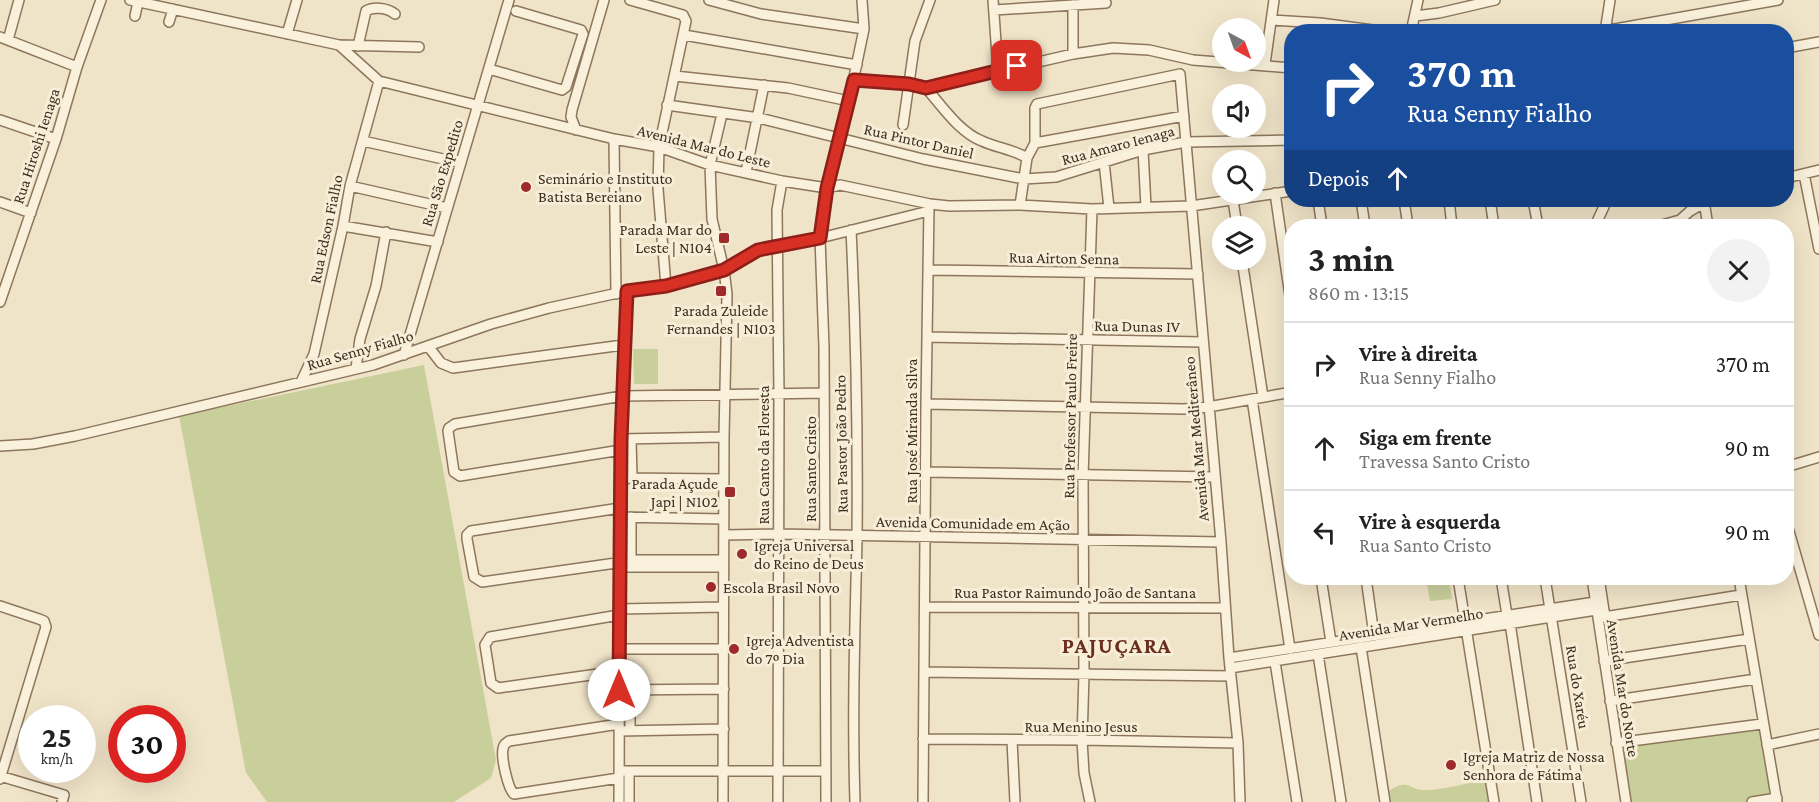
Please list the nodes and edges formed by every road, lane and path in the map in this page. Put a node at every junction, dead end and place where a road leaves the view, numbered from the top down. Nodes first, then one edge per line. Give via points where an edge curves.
1 (19, 0) edge
2 (100, 0) edge
3 (297, 0) edge
4 (509, 0) edge
5 (604, 0) edge
6 (630, 0) edge
7 (709, 0) edge
8 (862, 0) edge
9 (930, 0) edge
10 (1275, 0) edge
11 (1418, 0) edge
12 (1495, 0) edge
13 (1610, 0) edge
14 (1779, 0) edge
15 (134, 1) edge
16 (1106, 3) dead end
17 (1468, 4) edge
18 (994, 5) edge
19 (1073, 5) junction
20 (173, 9) junction
21 (516, 11) dead end
22 (394, 14) dead end
23 (135, 16) dead end
24 (1415, 16) junction
25 (1272, 20) junction
26 (169, 22) dead end
27 (1328, 24) edge
28 (1413, 24) edge
29 (1605, 24) edge
30 (1643, 24) edge
31 (864, 29) junction
32 (287, 34) junction
33 (684, 35) junction
34 (4, 38) edge
35 (1819, 42) edge
36 (339, 45) junction
37 (358, 46) junction
38 (419, 46) dead end
39 (1794, 47) edge
40 (1072, 54) junction
41 (1266, 58) edge
42 (1212, 61) edge
43 (1266, 64) edge
44 (857, 65) junction
45 (77, 67) junction
46 (1284, 67) edge
47 (489, 69) junction
48 (998, 70) junction
49 (675, 76) junction
50 (854, 80) junction
51 (379, 81) junction
52 (909, 84) junction
53 (764, 85) junction
54 (926, 88) junction
55 (849, 101) junction
56 (667, 105) junction
57 (478, 106) junction
58 (722, 114) junction
59 (1184, 116) junction
60 (759, 118) junction
61 (0, 120) edge
62 (903, 125) dead end
63 (576, 130) junction
64 (840, 138) junction
65 (56, 139) junction
66 (614, 140) junction
67 (1284, 140) edge
68 (363, 141) junction
69 (1186, 142) junction
70 (1035, 143) junction
71 (659, 147) junction
72 (1143, 150) junction
73 (1027, 158) junction
74 (1104, 162) junction
75 (461, 163) junction
76 (710, 165) junction
77 (1819, 170) edge
78 (746, 172) junction
79 (1804, 174) junction
80 (1794, 176) edge
81 (1024, 179) junction
82 (782, 181) junction
83 (350, 186) junction
84 (827, 188) junction
85 (1284, 191) edge
86 (1275, 193) junction
87 (1266, 194) edge
88 (0, 202) edge
89 (1212, 203) edge
90 (1020, 205) junction
91 (1191, 206) junction
92 (929, 207) junction
93 (1146, 207) junction
94 (1699, 207) edge
95 (447, 208) junction
96 (1109, 208) junction
97 (1092, 209) junction
98 (31, 213) junction
99 (1686, 219) edge
100 (343, 226) junction
101 (851, 230) junction
102 (386, 232) junction
103 (820, 238) junction
104 (438, 242) junction
105 (777, 246) junction
106 (1819, 249) edge
107 (1284, 255) edge
108 (724, 270) junction
109 (930, 270) junction
110 (1244, 270) edge
111 (1089, 274) junction
112 (1197, 274) junction
113 (3, 284) edge
114 (666, 286) junction
115 (627, 291) junction
116 (616, 294) junction
117 (0, 302) edge
118 (927, 337) junction
119 (1086, 339) junction
120 (1203, 342) junction
121 (623, 345) junction
122 (428, 346) junction
123 (404, 355) junction
124 (356, 368) junction
125 (302, 382) junction
126 (824, 393) junction
127 (1284, 393) edge
128 (725, 394) junction
129 (779, 395) junction
130 (622, 396) junction
131 (1263, 397) junction
132 (1252, 399) junction
133 (926, 404) junction
134 (1208, 407) junction
135 (1085, 408) junction
136 (724, 437) junction
137 (631, 439) junction
138 (621, 444) junction
139 (0, 446) edge
140 (1819, 457) edge
141 (1794, 464) edge
142 (927, 472) junction
143 (1083, 476) junction
144 (1214, 477) junction
145 (621, 478) junction
146 (632, 478) junction
147 (723, 479) junction
148 (619, 512) junction
149 (631, 518) junction
150 (724, 519) junction
151 (778, 534) junction
152 (724, 535) junction
153 (825, 535) junction
154 (857, 536) junction
155 (925, 536) junction
156 (1083, 541) junction
157 (1221, 542) junction
158 (1794, 543) edge
159 (618, 563) junction
160 (631, 564) junction
161 (723, 564) junction
162 (1322, 585) edge
163 (1367, 585) edge
164 (1459, 585) edge
165 (1502, 585) edge
166 (1546, 585) edge
167 (1593, 585) edge
168 (1599, 585) edge
169 (1740, 585) edge
170 (1742, 595) junction
171 (1814, 599) edge
172 (0, 606) edge
173 (723, 607) junction
174 (925, 607) junction
175 (1082, 608) junction
176 (1226, 608) junction
177 (619, 612) junction
178 (1598, 612) junction
179 (1551, 613) junction
180 (1508, 619) junction
181 (1465, 626) junction
182 (1374, 635) junction
183 (1819, 635) edge
184 (1749, 639) junction
185 (1331, 642) junction
186 (1361, 647) junction
187 (619, 649) junction
188 (724, 649) junction
189 (1290, 649) junction
190 (1318, 654) junction
191 (1229, 657) junction
192 (1615, 660) junction
193 (1605, 661) junction
194 (1275, 662) junction
195 (619, 671) junction
196 (924, 672) junction
197 (1231, 672) junction
198 (1083, 674) junction
199 (1756, 679) junction
200 (724, 689) junction
201 (619, 690) junction
202 (630, 690) junction
203 (1621, 700) junction
204 (1610, 701) junction
205 (1762, 724) junction
206 (619, 727) junction
207 (724, 729) junction
208 (630, 730) junction
209 (1819, 734) edge
210 (923, 739) junction
211 (1012, 740) junction
212 (1082, 740) junction
213 (1628, 741) junction
214 (1616, 742) junction
215 (1238, 743) junction
216 (1767, 746) junction
217 (723, 771) junction
218 (778, 771) junction
219 (826, 771) junction
220 (622, 773) junction
221 (0, 777) edge
222 (62, 799) edge
223 (1777, 800) edge
224 (619, 802) edge
225 (629, 802) edge
226 (723, 802) edge
227 (778, 802) edge
228 (826, 802) edge
229 (855, 802) edge
230 (923, 802) edge
231 (1015, 802) edge
232 (1090, 802) edge
233 (1240, 802) edge
234 (1297, 802) edge
235 (1341, 802) edge
236 (1385, 802) edge
237 (1494, 802) edge
238 (1537, 802) edge
239 (1581, 802) edge
240 (1626, 802) edge
241 (1752, 802) edge

1 - 34 street
2 - 45 street, Rua Hiroshi Ienaga
3 - 32 street
4 - 47 street, Rua São Expedito
5 - 63 street via 572,110
6 - 33 street via 683,15
7 - 31 street via 761,14
8 - 31 street, Rua Santo Cristo
9 - 52 street via 915,41
10 - 25 street
11 - 24 street
12 - 17 street
13 - 29 street
14 - 30 street
15 - 20 street
15 - 23 street
16 - 19 street
17 - 24 street
18 - 19 street
18 - 48 street
19 - 40 street
20 - 26 street
20 - 32 street
21 - 47 street via 581,30 566,87 562,90
22 - 37 street via 384,9 366,11
24 - 28 street
25 - 27 street
25 - 41 street
31 - 44 street, Rua Santo Cristo
32 - 36 street
33 - 44 street
33 - 49 street
34 - 45 street
35 - 39 street
36 - 37 street
36 - 51 street, Avenida Mar do Leste
37 - 38 street
40 - 42 street via 1129,48
40 - 48 street
43 - 46 street
44 - 50 street, Rua Santo Cristo
45 - 65 street, Rua Hiroshi Ienaga
47 - 57 street, Rua São Expedito
48 - 54 street
49 - 53 street
49 - 56 street
50 - 52 street
50 - 55 street, Rua Santo Cristo
51 - 57 street, Avenida Mar do Leste
51 - 68 street, Rua Edson Fialho
52 - 54 street
52 - 62 street
53 - 55 street
53 - 60 street
54 - 73 street via 972,136
55 - 64 street, Rua Santo Cristo
56 - 58 street, Rua Pintor Daniel
56 - 71 street
57 - 63 street, Avenida Mar do Leste
57 - 75 street, Rua São Expedito
58 - 60 street, Rua Pintor Daniel
58 - 76 street
59 - 69 street, Avenida Mar Mediterâneo
59 - 70 street
59 - 70 street, Avenida Mar Mediterâneo via 1180,74 1039,103 1035,108
60 - 64 street, Rua Pintor Daniel
60 - 78 street
61 - 65 street
63 - 66 street, Avenida Mar do Leste
64 - 81 street, Rua Pintor Daniel
64 - 84 street, Rua Santo Cristo
65 - 98 street, Rua Hiroshi Ienaga
66 - 71 street, Avenida Mar do Leste
66 - 116 street
67 - 69 street, Rua Amaro Ienaga
68 - 75 street
68 - 83 street, Rua Edson Fialho
69 - 72 street, Rua Amaro Ienaga
69 - 91 street, Avenida Mar Mediterâneo
70 - 73 street
71 - 76 street, Avenida Mar do Leste
71 - 114 street via 658,189
72 - 74 street, Rua Amaro Ienaga
72 - 93 street
73 - 81 street
74 - 81 street, Rua Amaro Ienaga via 1056,177
74 - 96 street
75 - 95 street, Rua São Expedito
76 - 78 street, Avenida Mar do Leste
76 - 108 street via 712,219
77 - 79 street
78 - 82 street, Avenida Mar do Leste
79 - 80 street
79 - 106 street
81 - 90 street
82 - 84 street, Avenida Mar do Leste
82 - 105 street, Rua Canto da Floresta
83 - 95 street
83 - 100 street, Rua Edson Fialho
84 - 92 street, Avenida Mar do Leste via 840,185
84 - 103 street, Rua Santo Cristo
85 - 86 street, Avenida Mar do Leste
86 - 87 street, Avenida Mar do Leste
86 - 107 street
88 - 98 street
89 - 91 street, Avenida Mar do Leste
90 - 92 street, Avenida Mar do Leste
90 - 97 street, Avenida Mar do Leste
91 - 93 street, Avenida Mar do Leste
91 - 112 street, Avenida Mar Mediterâneo
92 - 101 street, Rua Senny Fialho
92 - 109 street, Rua José Miranda Silva
93 - 96 street, Avenida Mar do Leste
94 - 99 street
95 - 104 street, Rua São Expedito
96 - 97 street, Avenida Mar do Leste
97 - 111 street, Rua Professor Paulo Freire
98 - 113 street, Rua Hiroshi Ienaga
100 - 102 street
100 - 125 street, Rua Edson Fialho via 315,354
101 - 103 street, Rua Senny Fialho
101 - 154 street, Rua Pastor João Pedro
102 - 104 street
102 - 124 street
103 - 105 street, Rua Senny Fialho
103 - 126 street, Rua Santo Cristo
104 - 123 street, Rua São Expedito
105 - 108 street, Rua Senny Fialho via 758,250
105 - 129 street, Rua Canto da Floresta
108 - 114 street, Rua Senny Fialho
108 - 128 street
109 - 111 street, Rua Airton Senna
109 - 118 street, Rua José Miranda Silva
110 - 131 street
111 - 112 street, Rua Airton Senna
111 - 119 street, Rua Professor Paulo Freire
112 - 120 street, Avenida Mar Mediterâneo
113 - 117 street, Rua Hiroshi Ienaga
114 - 115 street, Rua Senny Fialho
115 - 116 street, Rua Senny Fialho
115 - 121 street
116 - 122 street, Rua Senny Fialho via 491,324
118 - 119 street, Rua Dunas IV
118 - 133 street, Rua José Miranda Silva
119 - 120 street, Rua Dunas IV
119 - 135 street, Rua Professor Paulo Freire
120 - 134 street, Avenida Mar Mediterâneo
121 - 122 street via 453,368 441,363
121 - 130 street
122 - 123 street, Rua Senny Fialho
123 - 124 street, Rua Senny Fialho
124 - 125 street, Rua Senny Fialho
125 - 139 street, Rua Senny Fialho via 75,436
126 - 129 street
126 - 153 street, Rua Santo Cristo
127 - 131 street
128 - 129 street
128 - 130 street
128 - 136 street
129 - 151 street, Rua Canto da Floresta
130 - 138 street
130 - 138 street via 455,424 448,431 454,472 460,476
131 - 132 street
132 - 134 street
132 - 189 street
133 - 135 street
133 - 142 street, Rua José Miranda Silva
134 - 135 street
134 - 144 street, Avenida Mar Mediterâneo
135 - 143 street, Rua Professor Paulo Freire
136 - 137 street
136 - 147 street
137 - 138 street
137 - 146 street
138 - 145 street
140 - 141 street
142 - 143 street
142 - 155 street, Rua José Miranda Silva
143 - 144 street
143 - 156 street, Rua Professor Paulo Freire
144 - 157 street, Avenida Mar Mediterâneo
145 - 146 street
145 - 148 street
146 - 147 street
147 - 150 street
148 - 149 street
148 - 159 street
148 - 159 street via 471,531 467,535 474,577 479,582
149 - 150 street
149 - 160 street
150 - 152 street
151 - 152 street, Avenida Comunidade em Ação
151 - 153 street, Avenida Comunidade em Ação
151 - 218 street, Rua Canto da Floresta
152 - 161 street
153 - 154 street, Avenida Comunidade em Ação
153 - 219 street, Rua Santo Cristo
154 - 155 street, Avenida Comunidade em Ação
154 - 229 street, Rua Pastor João Pedro
155 - 156 street, Avenida Comunidade em Ação
155 - 174 street, Rua José Miranda Silva
156 - 157 street, Avenida Comunidade em Ação
156 - 175 street, Rua Professor Paulo Freire
157 - 176 street, Avenida Mar Mediterâneo
158 - 171 street
159 - 160 street
159 - 177 street
160 - 161 street
161 - 173 street
162 - 185 street
163 - 182 street
164 - 181 street
165 - 180 street
166 - 179 street, Rua do Xaréu
167 - 178 street, Avenida Mar do Norte
168 - 178 street
169 - 170 street
170 - 178 street, Avenida Mar Vermelho
170 - 184 street
171 - 183 street
172 - 221 street via 44,621 46,627
173 - 177 street
173 - 188 street
174 - 175 street, Rua Pastor Raimundo João de Santana
174 - 196 street, Rua José Miranda Silva
175 - 176 street, Rua Pastor Raimundo João de Santana
175 - 198 street, Rua Professor Paulo Freire
176 - 191 street, Avenida Mar Mediterâneo
177 - 187 street
177 - 195 street via 490,637 485,645 491,683 498,688
178 - 179 street, Avenida Mar Vermelho
178 - 193 street, Avenida Mar do Norte
179 - 180 street, Avenida Mar Vermelho
179 - 239 street, Rua do Xaréu
180 - 181 street, Avenida Mar Vermelho
180 - 238 street
181 - 182 street, Avenida Mar Vermelho
181 - 186 street, Avenida Mar Vermelho
181 - 237 street
182 - 185 street, Avenida Mar Vermelho
184 - 192 street
184 - 199 street
185 - 189 street, Avenida Mar Vermelho
186 - 190 street, Avenida Mar Vermelho
186 - 236 street
187 - 188 street
187 - 195 street
188 - 200 street
189 - 191 street, Avenida Mar Vermelho
190 - 194 street, Avenida Mar Vermelho
190 - 235 street
191 - 197 street, Avenida Mar Mediterâneo
192 - 193 street
192 - 203 street
193 - 204 street, Avenida Mar do Norte
194 - 197 street, Avenida Mar Vermelho
194 - 234 street
195 - 201 street
196 - 198 street, Avenida Mar Vermelho
196 - 210 street, Rua José Miranda Silva
197 - 198 street, Avenida Mar Vermelho
197 - 215 street, Avenida Mar Mediterâneo
198 - 212 street, Rua Professor Paulo Freire
199 - 203 street
199 - 205 street
200 - 202 street
200 - 207 street
201 - 202 street
201 - 206 street
202 - 208 street
203 - 204 street
203 - 213 street
204 - 214 street, Avenida Mar do Norte
205 - 213 street
205 - 216 street
206 - 208 street
206 - 220 street
206 - 220 street via 509,741 503,751 509,790 514,794
207 - 208 street
207 - 217 street
209 - 216 street
210 - 211 street, Rua Menino Jesus
210 - 230 street, Rua José Miranda Silva
211 - 212 street, Rua Menino Jesus
211 - 231 street
212 - 215 street, Rua Menino Jesus
212 - 232 street, Rua Professor Paulo Freire
213 - 214 street
214 - 240 street, Avenida Mar do Norte
215 - 233 street, Avenida Mar Mediterâneo
216 - 223 street
217 - 218 street
217 - 220 street
217 - 226 street
218 - 219 street
218 - 227 street, Rua Canto da Floresta
219 - 228 street, Rua Santo Cristo
220 - 224 street
220 - 225 street
221 - 222 street
223 - 241 street

